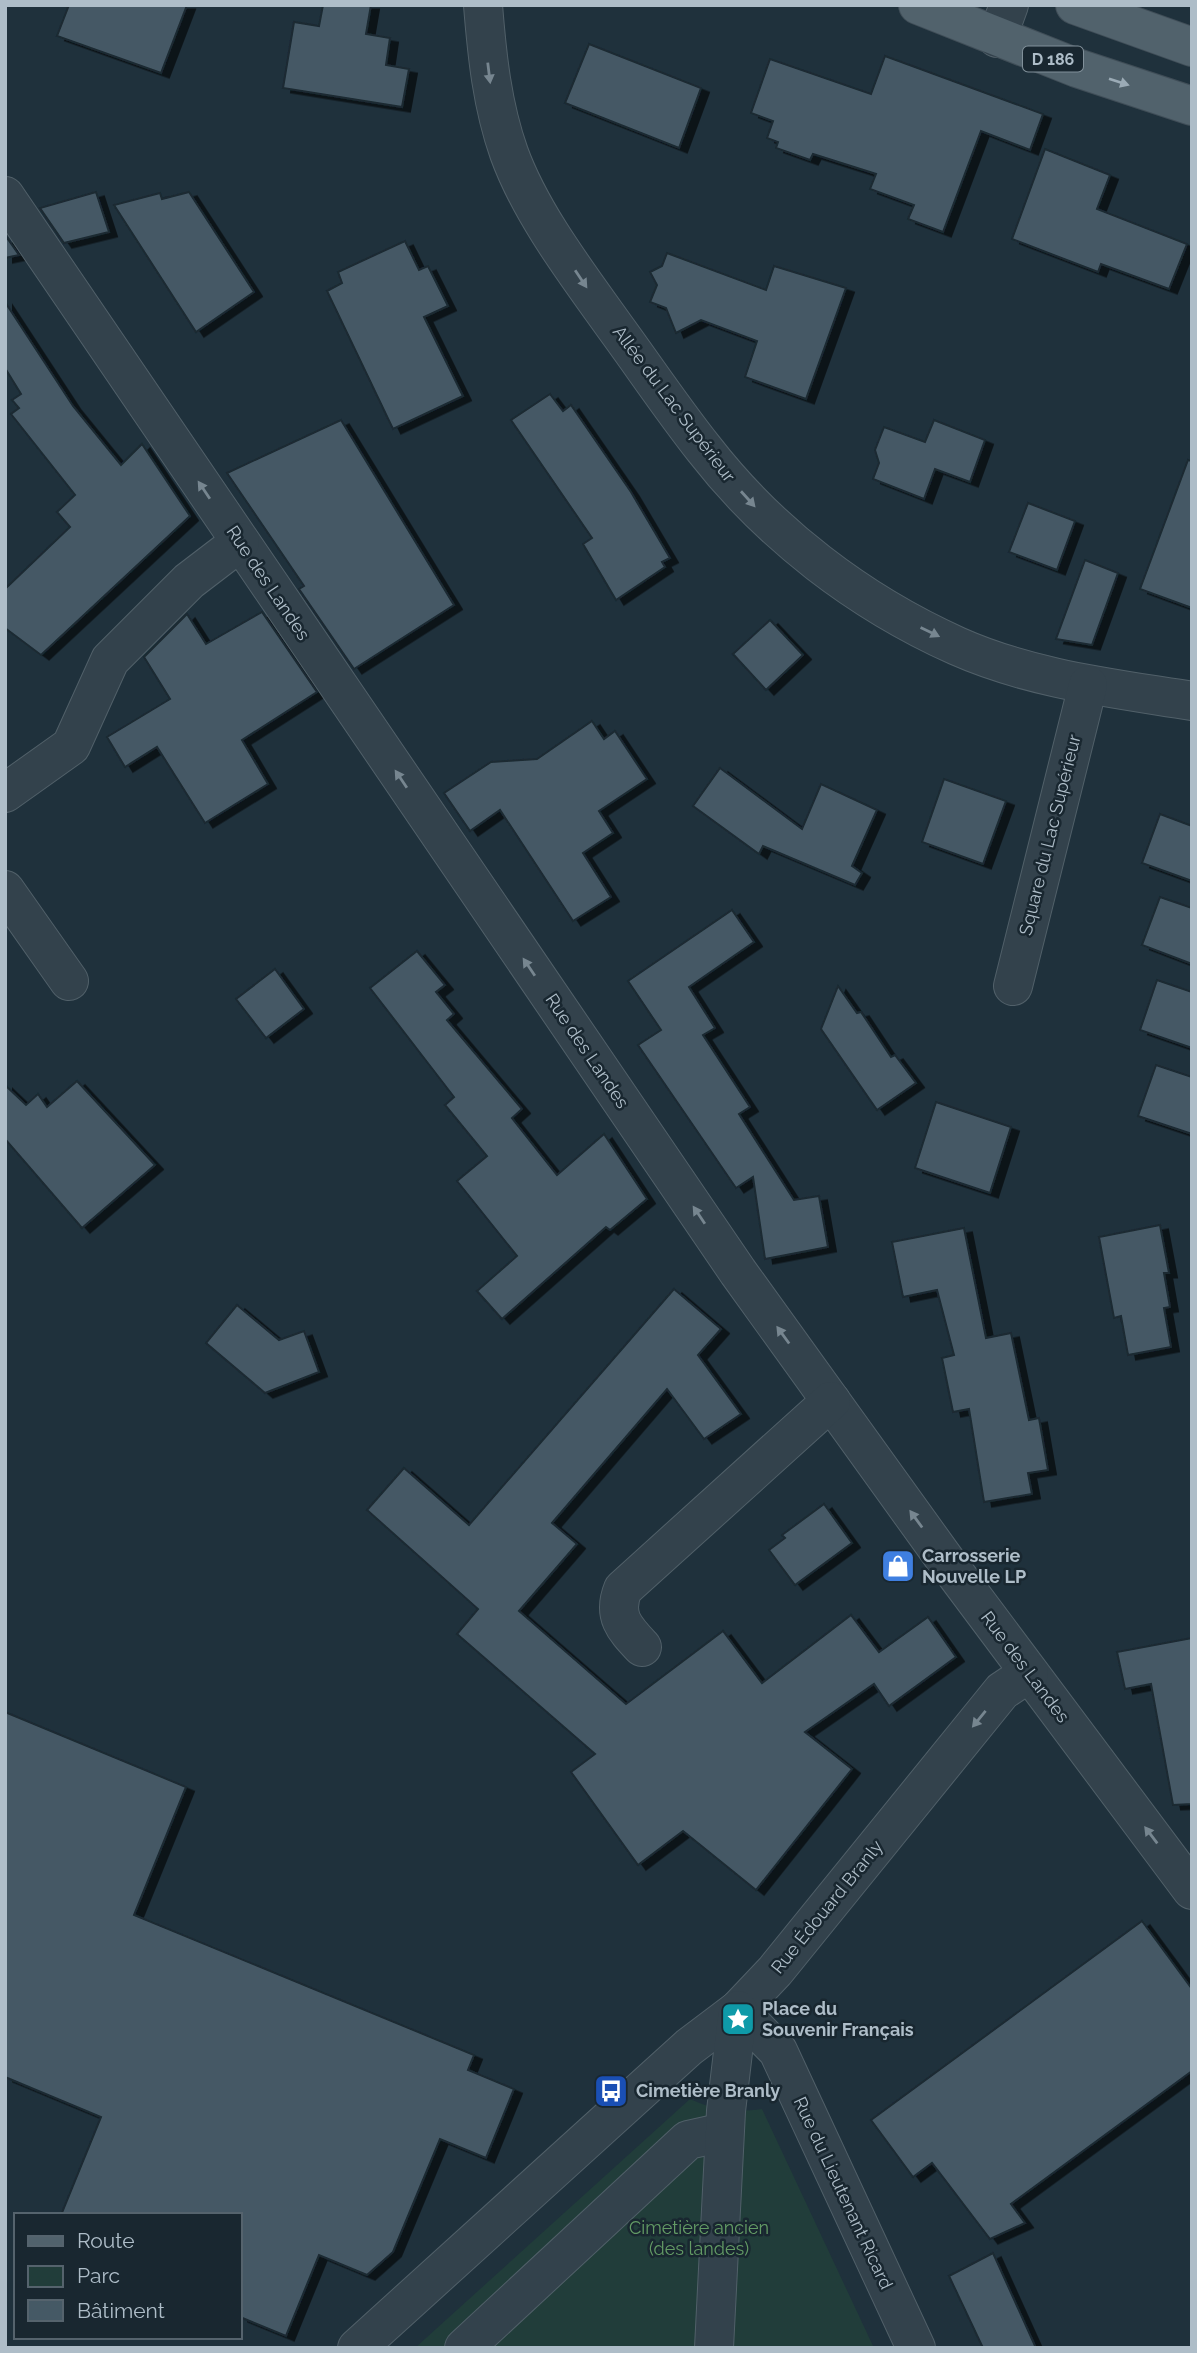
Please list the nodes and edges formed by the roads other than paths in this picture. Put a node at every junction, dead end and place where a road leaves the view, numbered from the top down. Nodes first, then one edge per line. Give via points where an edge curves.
1 (483, 5) edge
2 (918, 5) edge
3 (1075, 5) edge
4 (1003, 22) edge
5 (1192, 47) edge
6 (1192, 106) edge
7 (5, 196) edge
8 (240, 542) junction
9 (1088, 685) junction
10 (1192, 701) edge
11 (5, 793) edge
12 (5, 890) edge
13 (69, 981) dead end
14 (1013, 986) dead end
15 (831, 1401) junction
16 (642, 1647) dead end
17 (1029, 1673) junction
18 (1192, 1890) edge
19 (738, 2010) junction
20 (724, 2132) junction
21 (357, 2348) edge
22 (464, 2348) edge
23 (714, 2348) edge
24 (916, 2348) edge

1 -> 9 street, Allée du Lac Supérieur via 490,80 509,154 540,218 705,450 753,505 844,582 895,615 958,646
2 - 4 main road, D 186
3 - 5 main road
4 -> 6 main road, D 186 via 1077,68
8 -> 7 street, Rue des Landes
8 - 11 street via 189,581 110,660 71,746
15 -> 8 street, Rue des Landes via 737,1272
9 - 10 street, Allée du Lac Supérieur
9 - 14 street, Square du Lac Supérieur
12 - 13 street
15 - 16 street via 623,1590 618,1600 621,1621
17 -> 15 street, Rue des Landes
18 -> 17 street, Rue des Landes
17 -> 19 street, Rue Édouard Branly via 1002,1691 775,1971
19 - 20 street
19 - 21 street, Rue Édouard Branly via 689,2047
19 - 24 street, Rue du Lieutenant Ricard via 778,2051
20 - 22 street via 688,2140
20 - 23 street

